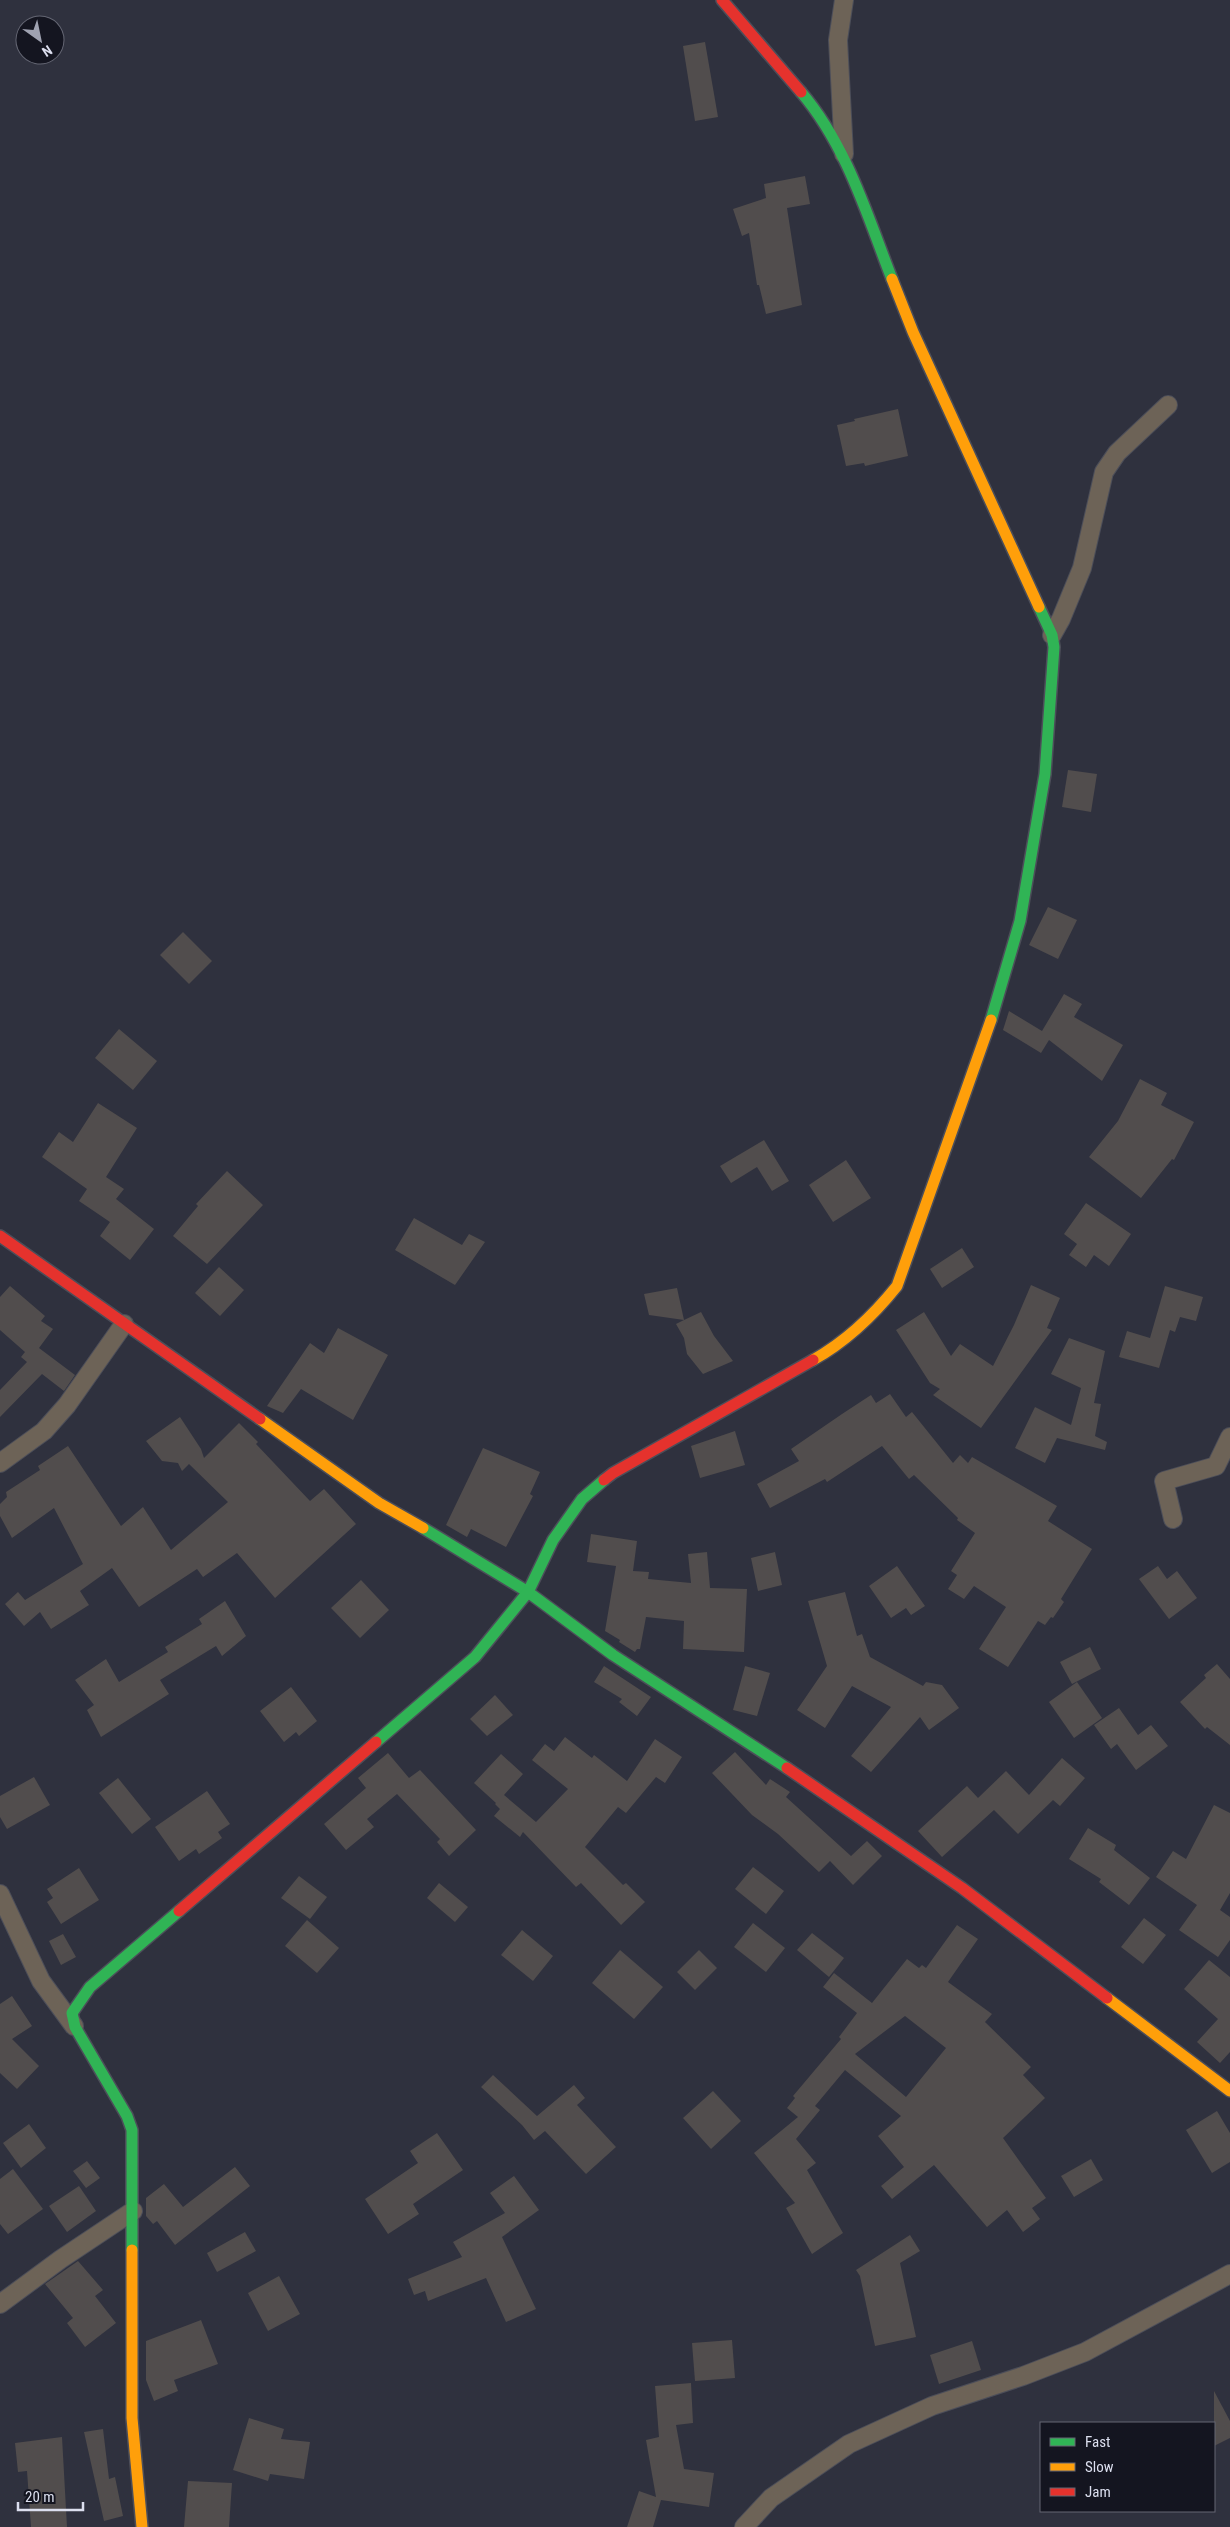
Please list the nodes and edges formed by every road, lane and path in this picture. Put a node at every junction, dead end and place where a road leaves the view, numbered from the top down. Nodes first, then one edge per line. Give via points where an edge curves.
1 (722, 0) edge
2 (844, 0) edge
3 (844, 156) junction
4 (1168, 405) dead end
5 (1052, 635) junction
6 (0, 1236) edge
7 (124, 1324) junction
8 (1230, 1437) edge
9 (0, 1463) edge
10 (1173, 1519) dead end
11 (528, 1592) junction
12 (0, 1894) edge
13 (75, 2027) junction
14 (1230, 2090) edge
15 (133, 2211) junction
16 (1230, 2274) edge
17 (0, 2304) edge
18 (142, 2527) edge
19 (744, 2527) edge

1 - 3 street via 816,110
2 - 3 street via 838,40
3 - 5 street via 912,332
4 - 5 street via 1116,453 1104,472 1082,568
5 - 11 street via 1054,646 1045,774 1020,921 996,1006 896,1286 874,1314 834,1348 612,1473 582,1499 553,1540
6 - 7 street
7 - 9 street via 67,1405 44,1431
7 - 11 street via 379,1503
8 - 10 street via 1216,1466 1164,1481
11 - 13 street via 475,1657 90,1987 72,2013
11 - 14 street via 613,1655 757,1747 962,1888
12 - 13 street via 41,1981
13 - 15 street via 132,2130
15 - 17 street
15 - 18 street via 132,2418
16 - 19 street via 1085,2352 932,2406 849,2444 770,2498

